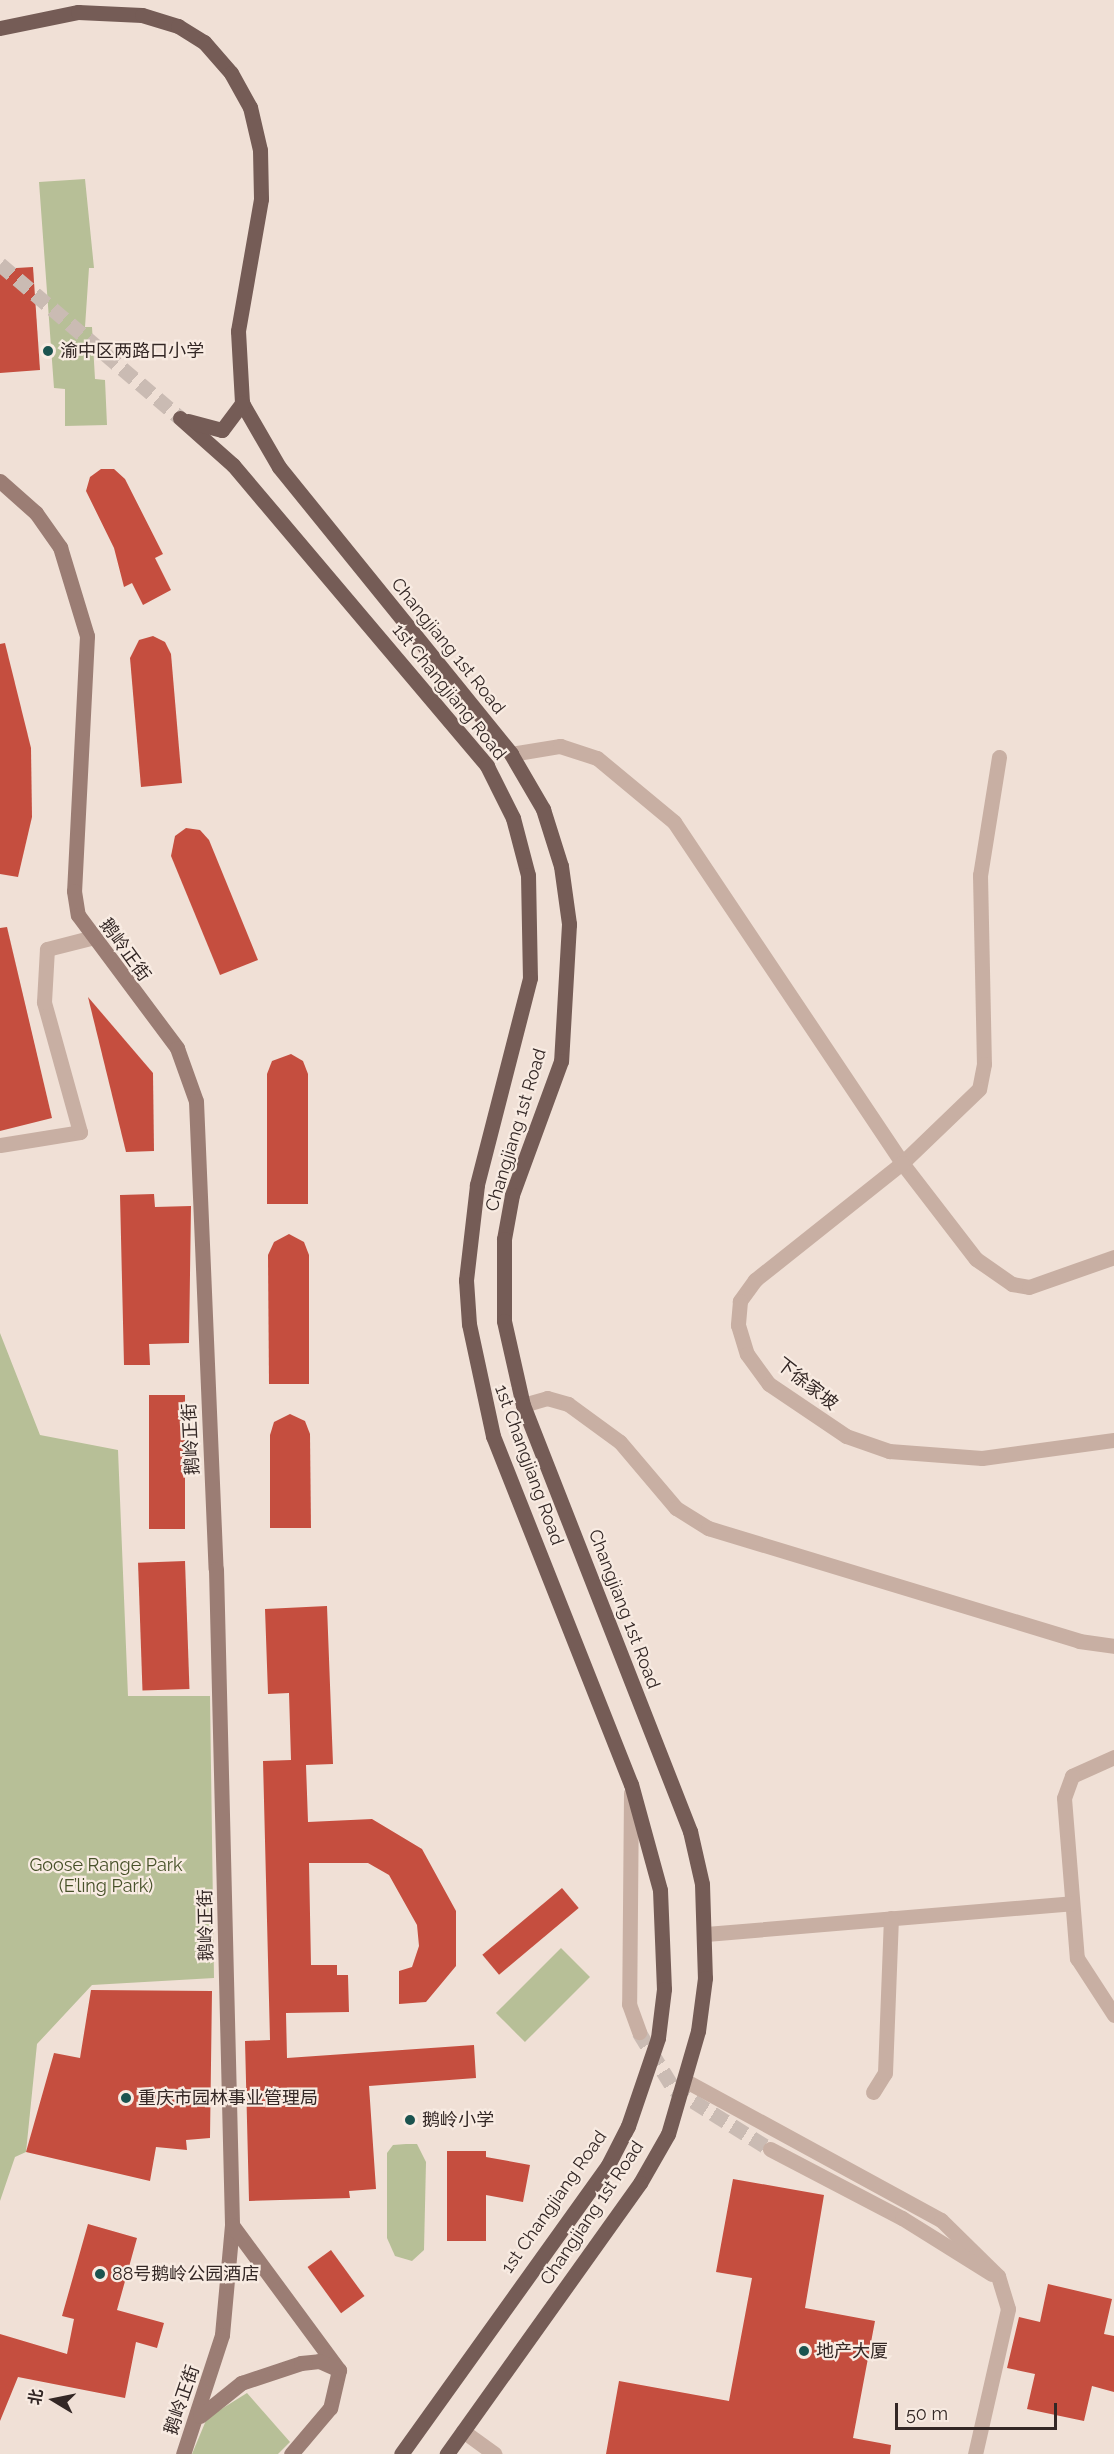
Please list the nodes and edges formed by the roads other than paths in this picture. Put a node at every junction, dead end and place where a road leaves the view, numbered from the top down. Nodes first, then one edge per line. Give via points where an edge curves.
1 (0, 28) edge
2 (242, 403) junction
3 (0, 481) edge
4 (511, 754) junction
5 (999, 757) dead end
6 (90, 938) junction
7 (0, 1145) edge
8 (902, 1163) junction
9 (1114, 1257) edge
10 (523, 1406) junction
11 (1114, 1440) edge
12 (1114, 1646) edge
13 (1114, 1757) edge
14 (632, 1784) junction
15 (1072, 1903) junction
16 (891, 1918) junction
17 (706, 1934) junction
18 (1114, 2015) edge
19 (639, 2032) tunnel mouth
20 (686, 2080) junction
21 (873, 2092) dead end
22 (770, 2149) tunnel mouth
23 (232, 2225) junction
24 (998, 2276) junction
25 (339, 2370) junction
26 (199, 2417) junction
27 (463, 2431) junction
28 (183, 2454) edge
29 (291, 2454) edge
30 (401, 2454) edge
31 (447, 2454) edge
32 (495, 2454) edge
33 (975, 2454) edge

1 - 2 main road, Changjiang 1st Road via 78,12 142,15 178,26 204,42 231,73 250,107 260,150 261,199 238,331
2 - 4 main road, Changjiang 1st Road via 279,467
2 - 14 main road, 1st Changjiang Road via 238,416 222,430 180,418 233,465 487,766 513,818 528,875 530,978 475,1195 466,1280 469,1324 493,1436
3 - 6 street, 鹅岭正街 via 36,513 60,547 87,636 74,891
4 - 8 street via 560,746 597,758 674,822
4 - 10 main road, Changjiang 1st Road via 543,809 561,866 569,924 561,1061 512,1195 504,1239 504,1321
5 - 8 street, 下徐家坡 via 980,875 984,1064 979,1089
6 - 7 street via 47,949 44,1002 80,1132
6 - 23 street, 鹅岭正街 via 177,1048 196,1101 216,1569
8 - 9 street via 976,1258 1012,1284 1029,1287
8 - 11 street, 下徐家坡 via 755,1280 740,1301 738,1325 752,1362 770,1384 811,1415 889,1451 982,1458
10 - 12 street via 547,1398 568,1404 620,1442 676,1508 708,1528 1079,1641
10 - 17 main road, Changjiang 1st Road via 690,1831
13 - 15 street via 1072,1776 1064,1798
14 - 19 street via 629,2004
14 - 30 main road, 1st Changjiang Road via 649,1837 664,1934 664,1989 646,2083 608,2165
15 - 16 street
15 - 18 street via 1077,1958
16 - 17 street
16 - 21 street via 885,2073
17 - 20 main road, Changjiang 1st Road via 698,2031
20 - 24 street via 913,2203 964,2238
20 - 27 main road, Changjiang 1st Road via 668,2134 640,2183
22 - 24 street via 902,2218
23 - 25 street
23 - 26 street, 鹅岭正街 via 222,2335
24 - 33 street via 1008,2309
25 - 26 street via 319,2361 301,2363 240,2383
25 - 29 street via 330,2408
26 - 28 street, 鹅岭正街
27 - 31 main road, Changjiang 1st Road
27 - 32 street

